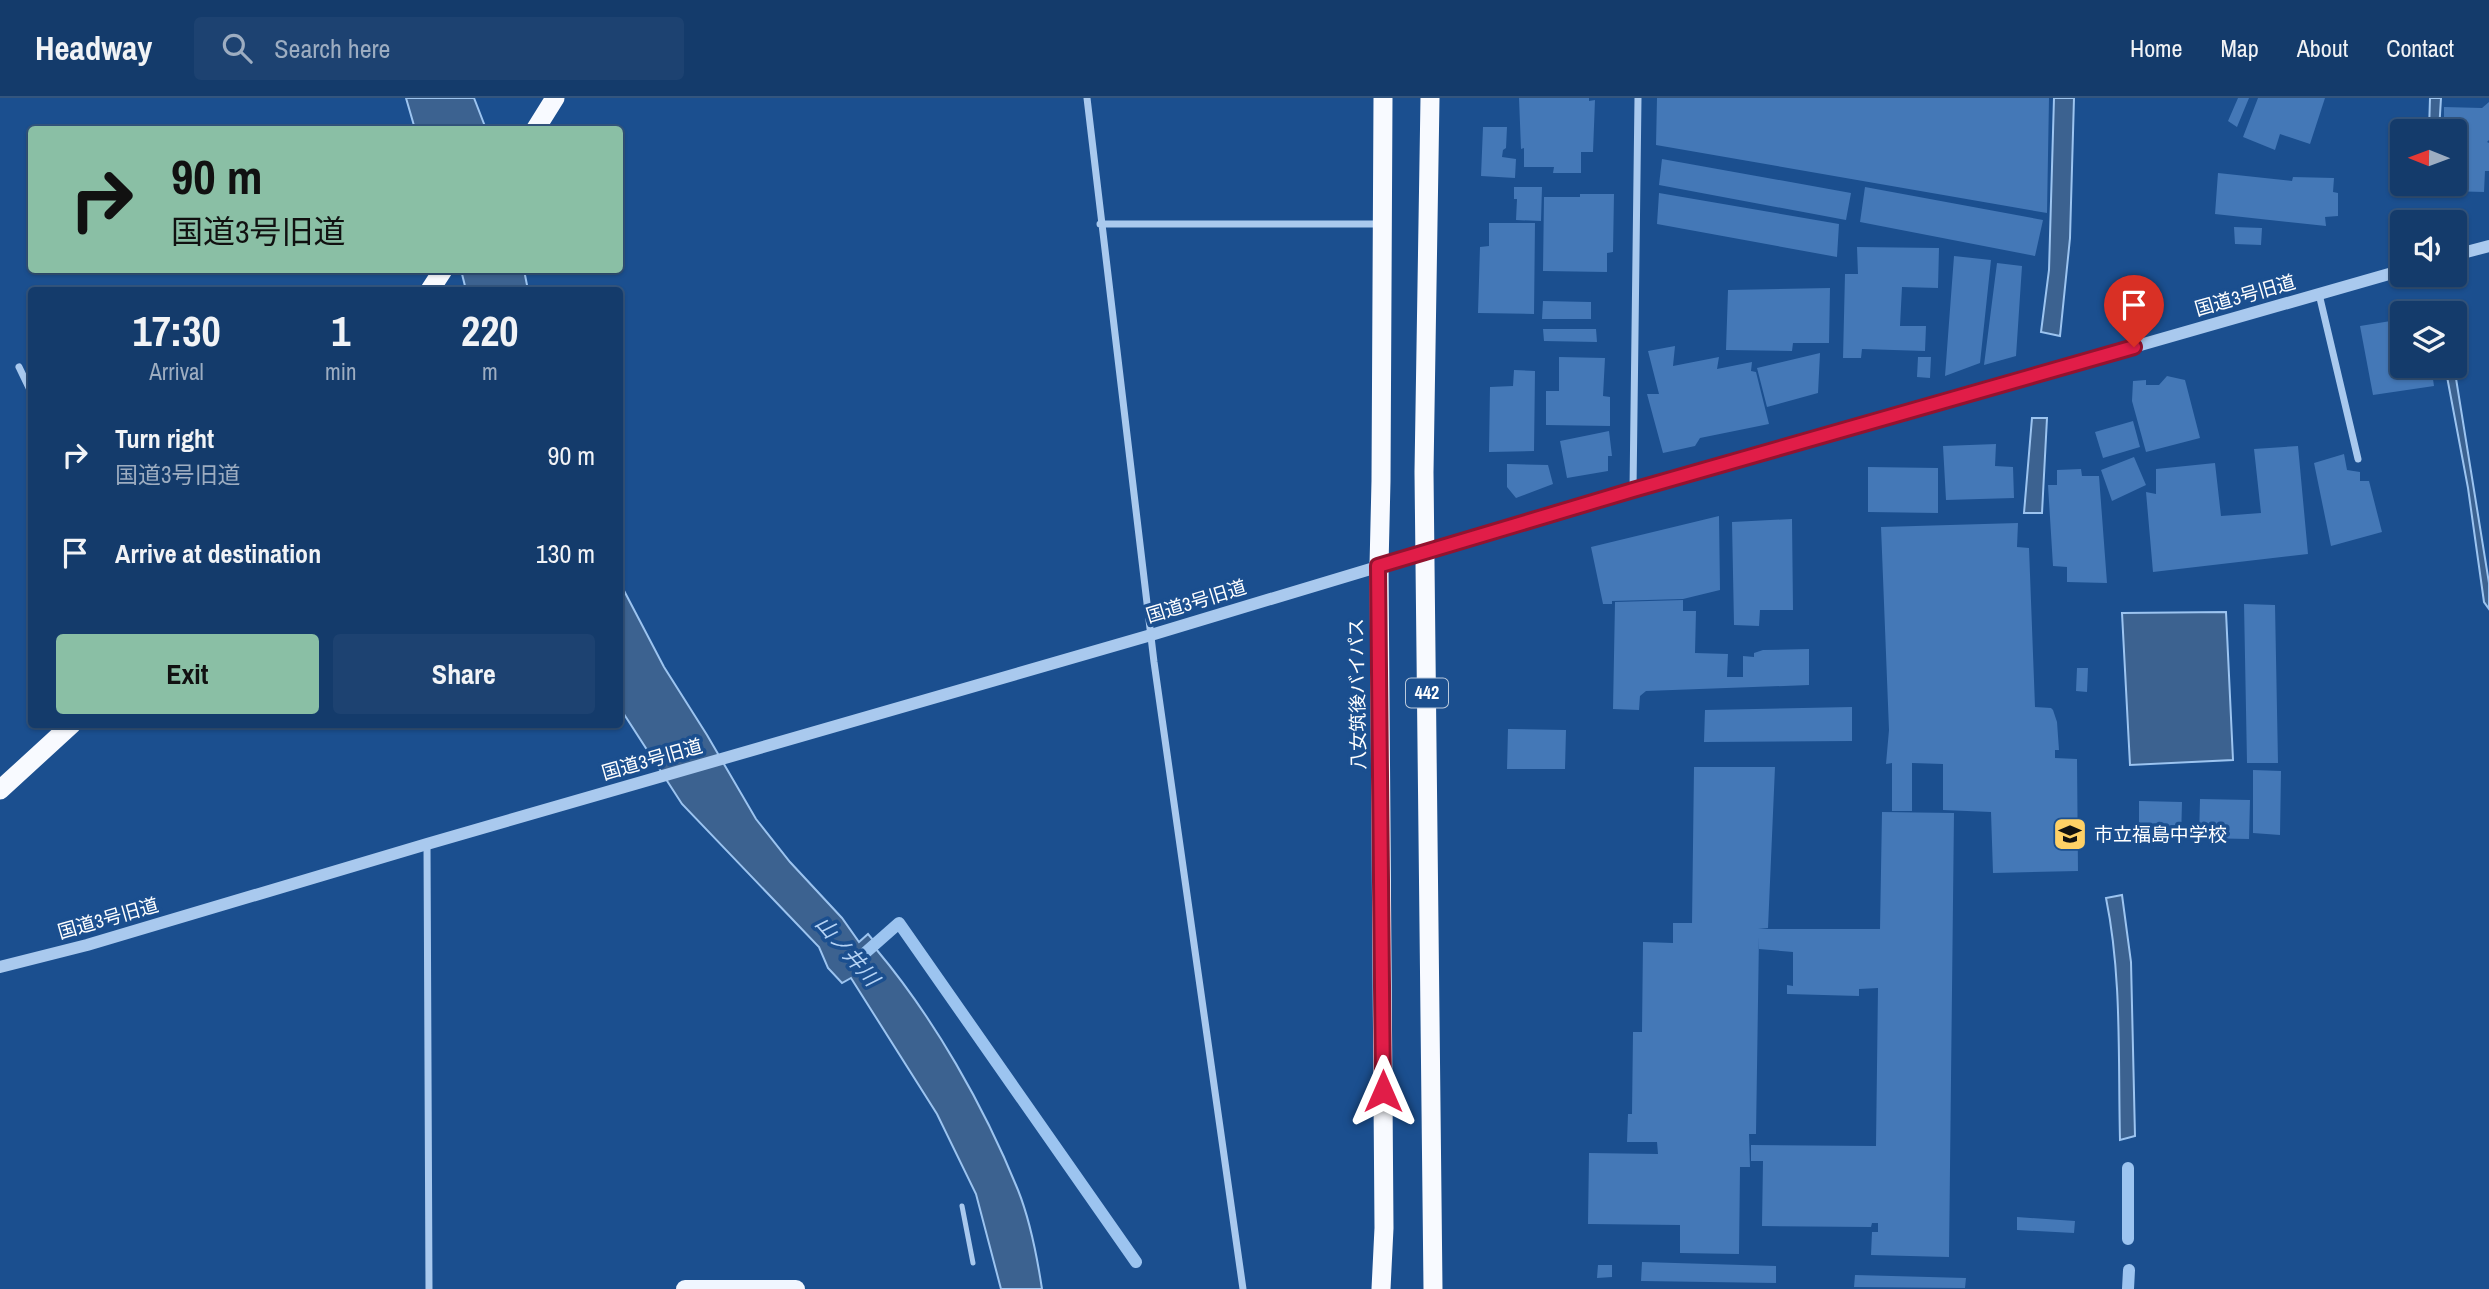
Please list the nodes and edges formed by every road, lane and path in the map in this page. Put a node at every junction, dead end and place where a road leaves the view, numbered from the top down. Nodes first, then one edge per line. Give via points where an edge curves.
1 (555, 98) edge
2 (1087, 98) edge
3 (1383, 98) edge
4 (1430, 98) edge
5 (1638, 98) edge
6 (538, 126) edge
7 (1100, 224) junction
8 (1382, 224) junction
9 (2489, 246) edge
10 (2467, 252) edge
11 (2390, 274) edge
12 (2319, 294) junction
13 (19, 367) dead end
14 (28, 386) edge
15 (2358, 458) dead end
16 (1633, 490) junction
17 (1426, 552) junction
18 (1378, 566) junction
19 (1151, 635) junction
20 (68, 728) edge
21 (0, 790) edge
22 (427, 844) junction
23 (0, 967) edge
24 (962, 1206) dead end
25 (973, 1263) dead end
26 (429, 1289) edge
27 (685, 1289) edge
28 (736, 1289) edge
29 (796, 1289) edge
30 (1243, 1289) edge
31 (1381, 1289) edge
32 (1433, 1289) edge

1 - 6 highway
2 - 7 street
3 - 8 highway, 八女筑後バイパス / 442
4 - 17 highway, 442
5 - 16 street
7 - 8 street
7 - 19 street
8 - 18 highway, 八女筑後バイパス / 442
9 - 10 street
11 - 12 street, 国道3号旧道
12 - 15 street
12 - 16 street, 国道3号旧道
13 - 14 street
16 - 17 street, 国道3号旧道
17 - 18 street, 国道3号旧道
17 - 32 highway, 442
18 - 19 street, 国道3号旧道
18 - 31 highway, 八女筑後バイパス / 442
19 - 22 street, 国道3号旧道
19 - 30 street
20 - 21 highway
22 - 23 street, 国道3号旧道
22 - 26 street
24 - 25 lane
27 - 28 main road
28 - 29 main road

